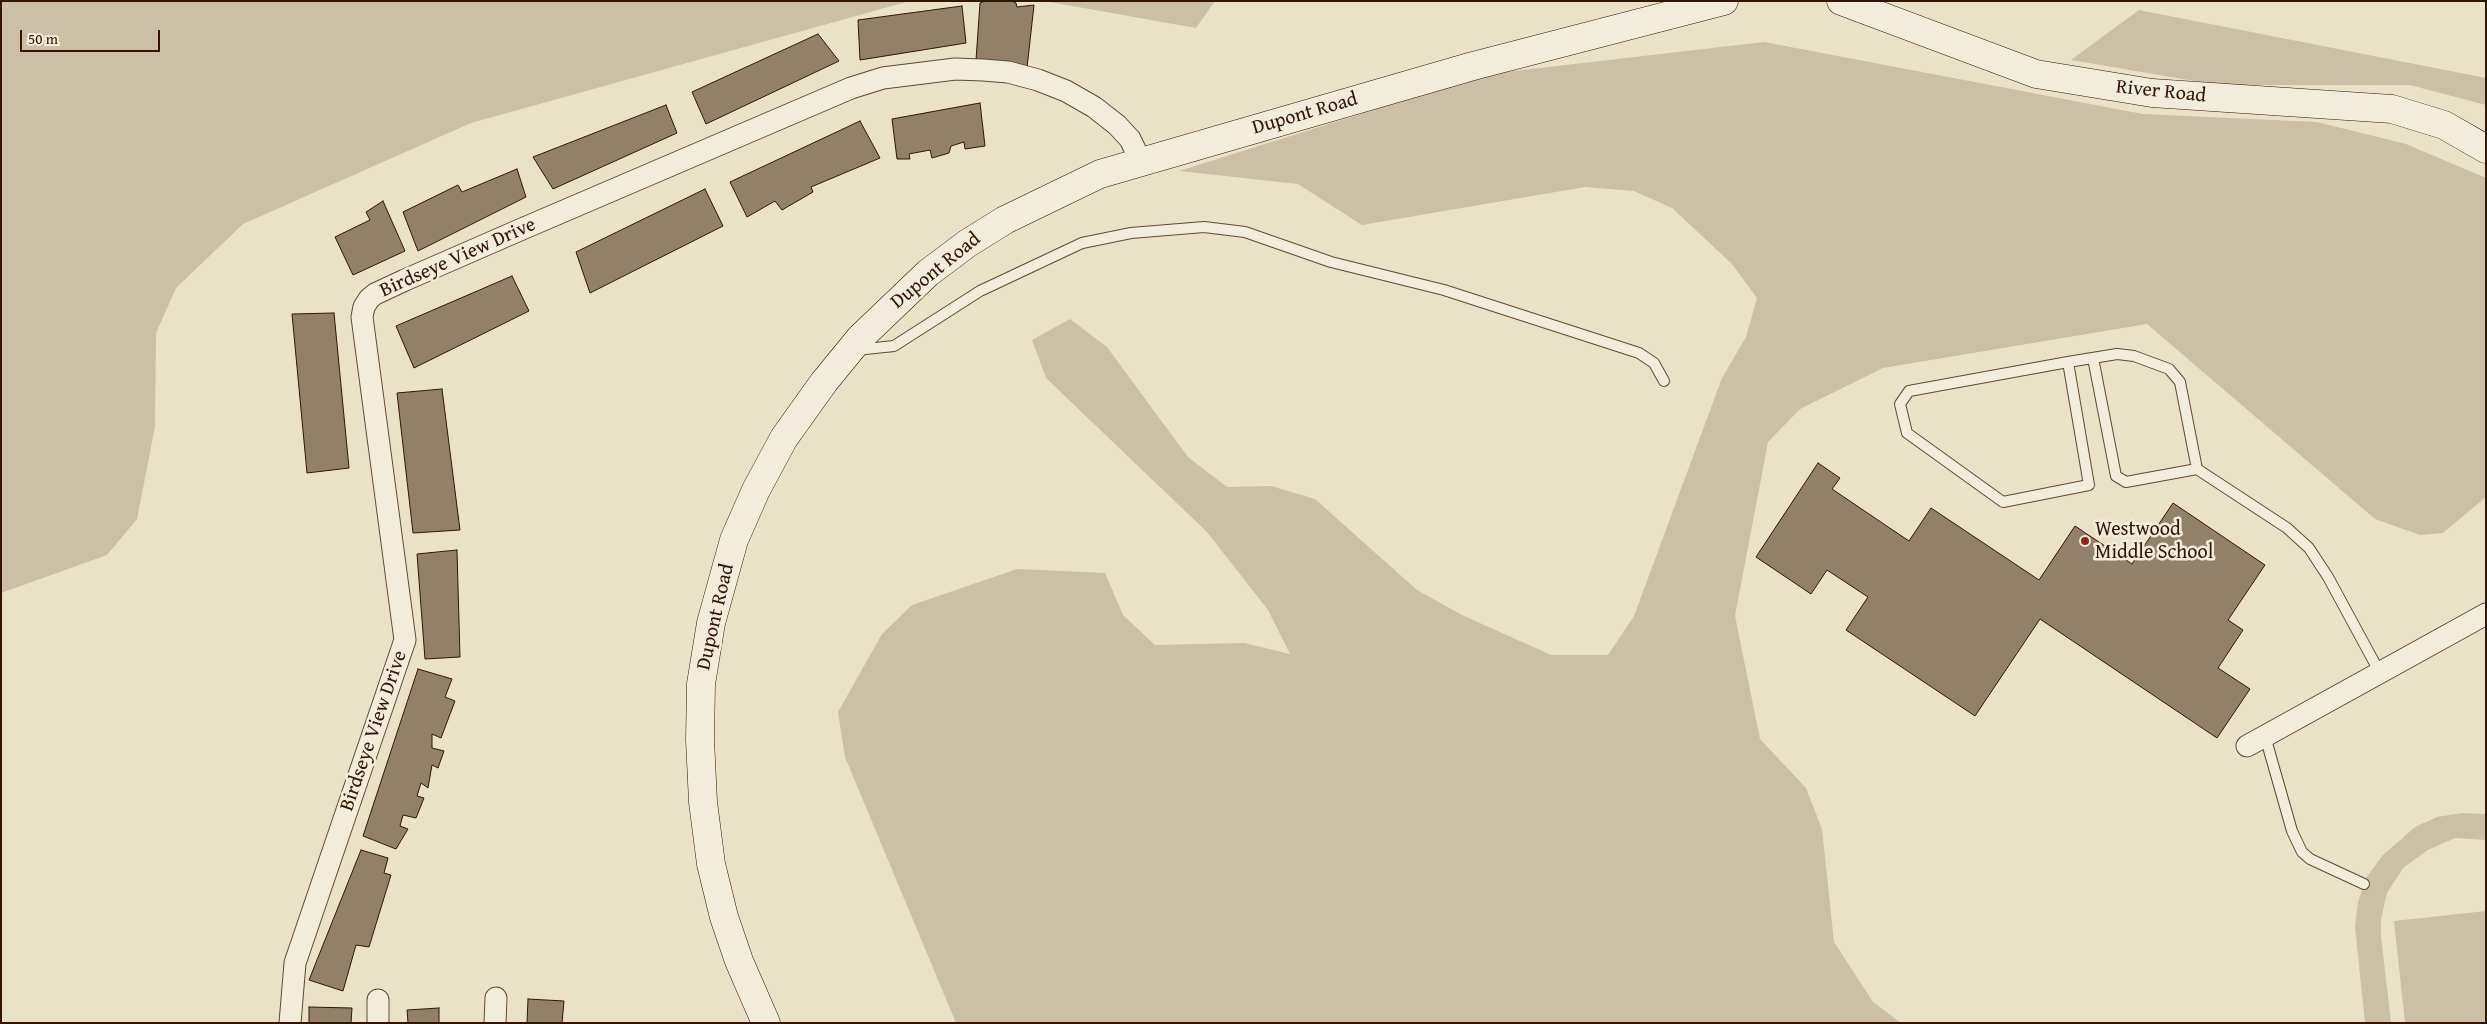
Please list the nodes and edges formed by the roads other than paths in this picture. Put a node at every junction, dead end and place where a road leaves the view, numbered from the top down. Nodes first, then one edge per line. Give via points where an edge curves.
1 (1724, 1) edge
2 (1841, 1) edge
3 (2486, 149) edge
4 (1141, 162) junction
5 (849, 350) junction
6 (2093, 358) junction
7 (2068, 362) junction
8 (1664, 381) dead end
9 (2197, 469) junction
10 (2486, 614) edge
11 (2380, 673) junction
12 (2256, 741) joint
13 (2364, 884) dead end
14 (496, 998) dead end
15 (378, 1000) dead end
16 (290, 1023) edge
17 (378, 1023) edge
18 (495, 1023) edge
19 (766, 1023) edge

1 - 4 street, Dupont Road via 1473,66
2 - 3 street, River Road via 2036,74 2152,92 2392,109 2444,125
4 - 5 street, Dupont Road via 1100,174 1051,196 968,243 928,272
4 - 16 street, Birdseye View Drive via 1130,140 1117,125 1066,91 1038,80 1008,72 955,69 884,78 851,88 522,229 397,283 369,299 362,316 405,640 295,962
5 - 8 lane via 894,346 980,291 1082,243 1131,233 1204,227 1245,232 1331,262 1444,290 1630,350 1654,363
5 - 19 street, Dupont Road via 784,438 745,515 734,540 711,623 701,684 703,802 711,864 739,962
6 - 7 lane
6 - 9 lane via 2117,354 2134,356 2169,369 2180,382
6 - 9 lane via 2116,476 2126,482
7 - 7 lane via 2089,485 2003,502 1907,433 1900,404 1909,391
9 - 11 lane via 2287,528 2308,548 2328,577
10 - 11 street
11 - 12 street
12 - 13 lane via 2302,852 2310,859
14 - 18 street
15 - 17 street

